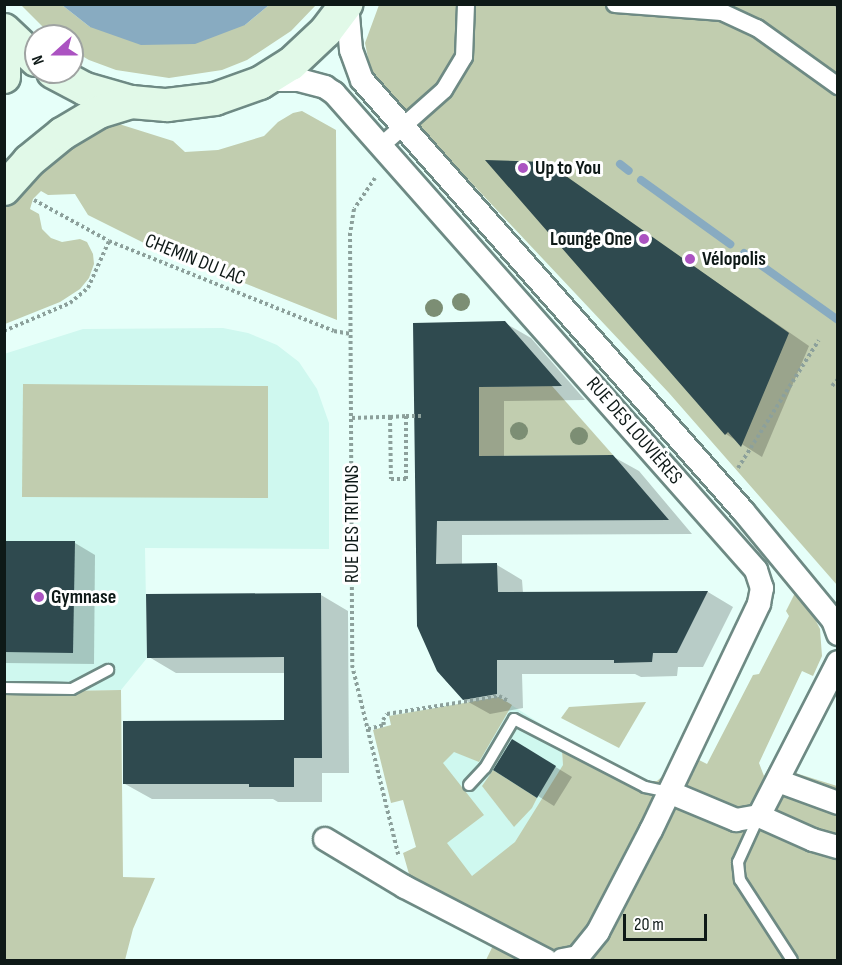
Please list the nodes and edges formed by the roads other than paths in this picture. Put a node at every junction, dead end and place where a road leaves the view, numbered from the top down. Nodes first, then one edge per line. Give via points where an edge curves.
1 (347, 4) edge
2 (466, 4) edge
3 (615, 4) edge
4 (4, 30) edge
5 (24, 49) edge
6 (4, 53) edge
7 (4, 76) edge
8 (264, 80) junction
9 (76, 84) edge
10 (837, 86) edge
11 (131, 102) junction
12 (403, 127) junction
13 (382, 145) junction
14 (4, 189) edge
15 (837, 634) edge
16 (837, 662) edge
17 (108, 670) dead end
18 (4, 688) edge
19 (778, 781) junction
20 (469, 785) dead end
21 (669, 792) junction
22 (835, 803) edge
23 (759, 816) junction
24 (325, 839) dead end
25 (830, 845) edge
26 (546, 960) edge
27 (562, 960) edge
28 (792, 960) edge

1 - 8 main road via 310,48
1 - 12 street, RUE DES LOUVIÈRES via 348,34 356,68
2 - 12 street via 464,57 444,90
3 - 10 street via 722,12 757,28
4 - 5 main road
6 - 7 main road
8 - 11 main road via 203,101 167,105
8 - 13 street, RUE DES LOUVIÈRES via 299,80 325,87
9 - 11 main road
11 - 14 main road via 99,112 62,134 29,161
12 - 13 street
12 - 15 street, RUE DES LOUVIÈRES via 743,511 833,620
13 - 21 street, RUE DES LOUVIÈRES via 756,570 762,588 759,604
16 - 19 street
17 - 18 lane via 72,689
19 - 22 street
19 - 23 street
20 - 21 lane via 485,768 514,719 645,788
21 - 23 street via 736,820
21 - 27 street via 598,933 578,957
23 - 25 street
23 - 28 lane via 738,862 740,880
24 - 26 street via 405,887

